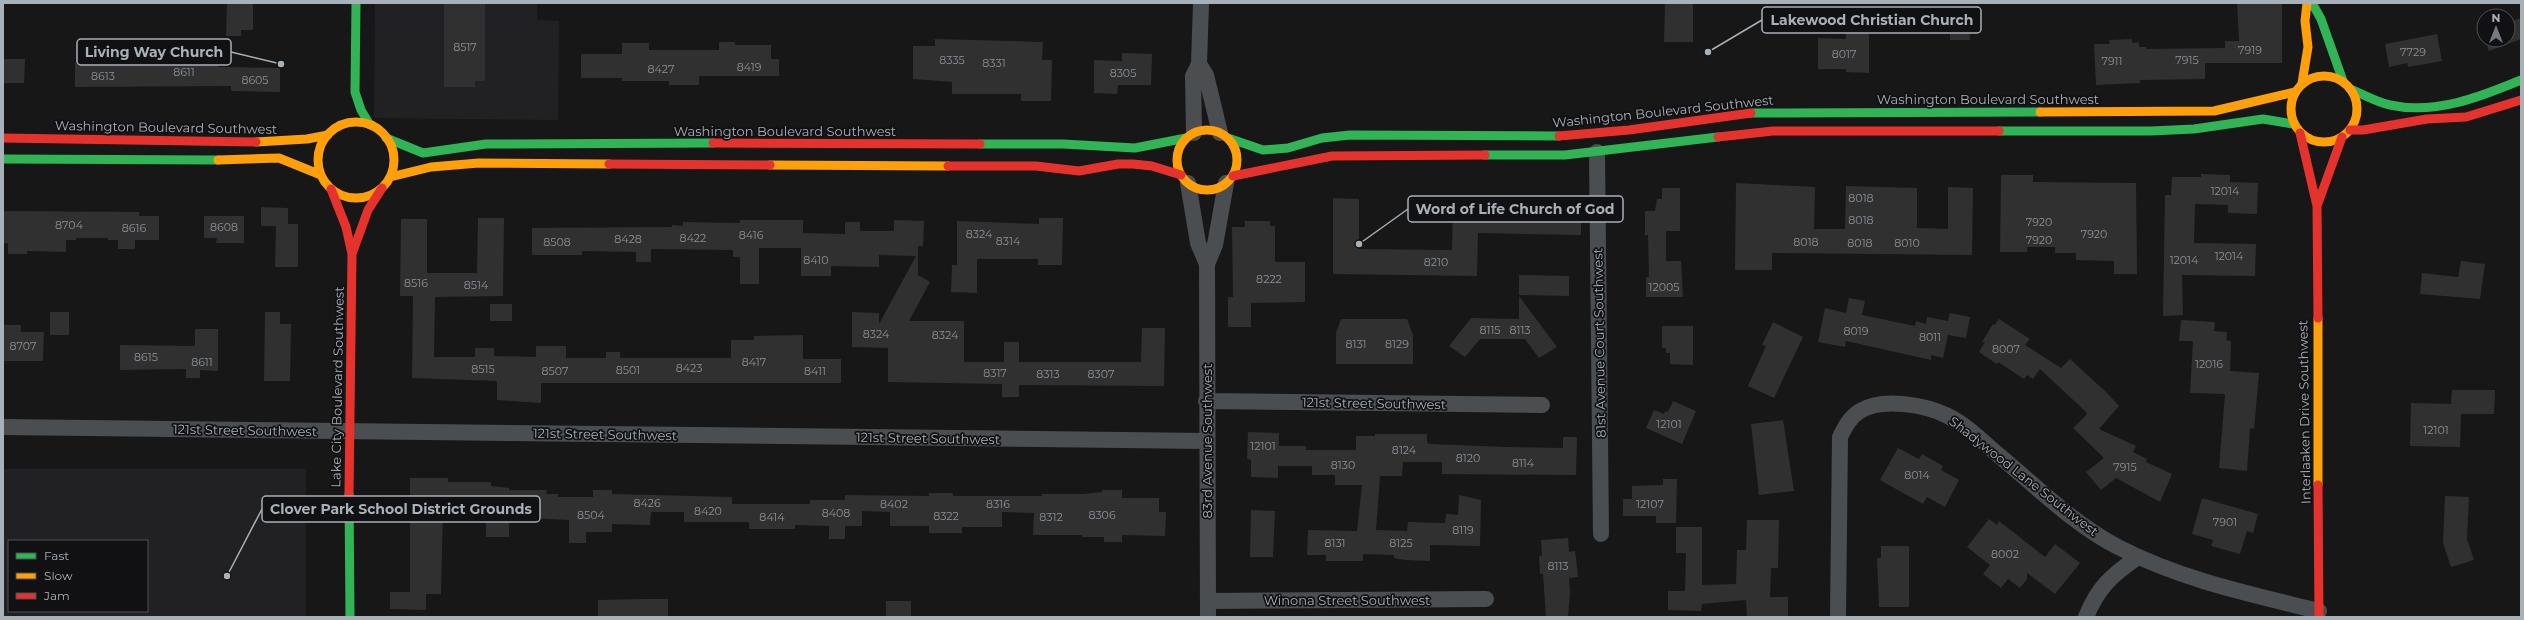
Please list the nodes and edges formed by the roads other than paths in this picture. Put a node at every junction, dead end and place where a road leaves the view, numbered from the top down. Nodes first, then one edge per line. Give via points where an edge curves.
1 (356, 3) edge
2 (1201, 3) edge
3 (2307, 3) edge
4 (2312, 3) edge
5 (1199, 64) junction
6 (2521, 80) edge
7 (2343, 81) junction
8 (2302, 83) junction
9 (2350, 89) junction
10 (355, 92) junction
11 (2295, 92) junction
12 (2521, 100) edge
13 (2293, 124) junction
14 (370, 125) junction
15 (2350, 130) junction
16 (331, 132) junction
17 (2300, 133) junction
18 (1224, 135) junction
19 (1190, 136) junction
20 (3, 138) edge
21 (386, 138) junction
22 (2342, 138) junction
23 (1597, 152) junction
24 (3, 159) edge
25 (321, 175) junction
26 (390, 177) junction
27 (1184, 179) junction
28 (1229, 180) junction
29 (382, 188) junction
30 (331, 189) junction
31 (2317, 206) junction
32 (352, 254) junction
33 (1207, 264) junction
34 (1206, 401) junction
35 (1542, 405) dead end
36 (3, 427) edge
37 (349, 431) junction
38 (1206, 440) junction
39 (1601, 534) dead end
40 (2138, 557) junction
41 (1486, 599) dead end
42 (1208, 600) junction
43 (2319, 614) edge
44 (350, 617) edge
45 (1208, 617) edge
46 (1838, 617) edge
47 (2086, 617) edge

1 - 10 main road
2 - 5 street
3 - 8 main road via 2305,22 2308,47
4 - 7 main road via 2321,19
5 - 18 street via 1206,75
5 - 19 street via 1193,76
6 - 9 main road via 2467,100 2412,107 2389,105
7 - 8 main road via 2322,76
7 - 9 main road
8 - 11 main road
9 - 15 main road via 2357,109
10 - 14 main road
10 - 16 main road
11 - 13 main road via 2290,113
11 - 18 main road, Washington Boulevard Southwest via 2214,111 1758,112 1629,130 1561,136 1350,135 1322,138 1288,148 1263,150
12 - 15 main road via 2466,116
13 - 17 main road
13 - 23 main road via 2263,119 2194,129 2151,131 1773,131
14 - 16 main road via 351,123
14 - 21 main road
15 - 22 main road
16 - 20 main road, Washington Boulevard Southwest via 307,139 263,142
16 - 25 main road via 319,150 318,163
17 - 22 main road via 2320,142
17 - 31 main road, Interlaaken Drive Southwest
18 - 19 main road via 1211,130
18 - 28 main road via 1237,156
19 - 21 main road, Washington Boulevard Southwest via 1135,148 1064,144 518,143 486,144 423,153
19 - 27 main road via 1181,144 1177,160
21 - 26 main road via 393,153 394,165
22 - 31 main road, Interlaaken Drive Southwest via 2332,158
23 - 28 main road via 1565,155 1332,156
23 - 39 street, 81st Avenue Court Southwest
24 - 25 main road via 279,158
25 - 30 main road
26 - 27 main road via 432,167 479,163 1036,166 1079,171 1126,164 1152,166
26 - 29 main road
27 - 28 main road via 1196,188 1207,190 1217,188
27 - 33 street, 83rd Avenue Southwest via 1198,243
28 - 33 street, 83rd Avenue Southwest via 1215,245
29 - 30 main road via 361,198 349,198
29 - 32 main road, Lake City Boulevard Southwest via 368,210
30 - 32 main road, Lake City Boulevard Southwest via 346,227
31 - 43 main road, Interlaaken Drive Southwest
32 - 37 main road, Lake City Boulevard Southwest
33 - 34 street, 83rd Avenue Southwest
34 - 35 street, 121st Street Southwest
34 - 38 street, 83rd Avenue Southwest
36 - 37 street, 121st Street Southwest
37 - 38 street, 121st Street Southwest
37 - 44 main road, Lake City Boulevard Southwest
38 - 42 street, 83rd Avenue Southwest
40 - 43 street, Shadywood Lane Southwest via 2190,578
40 - 46 street, Shadywood Lane Southwest via 2074,519 1949,416 1933,409 1907,404 1875,406 1861,410 1852,417 1840,437
40 - 47 street via 2111,575 2093,599
41 - 42 street, Winona Street Southwest
42 - 45 street, 83rd Avenue Southwest

